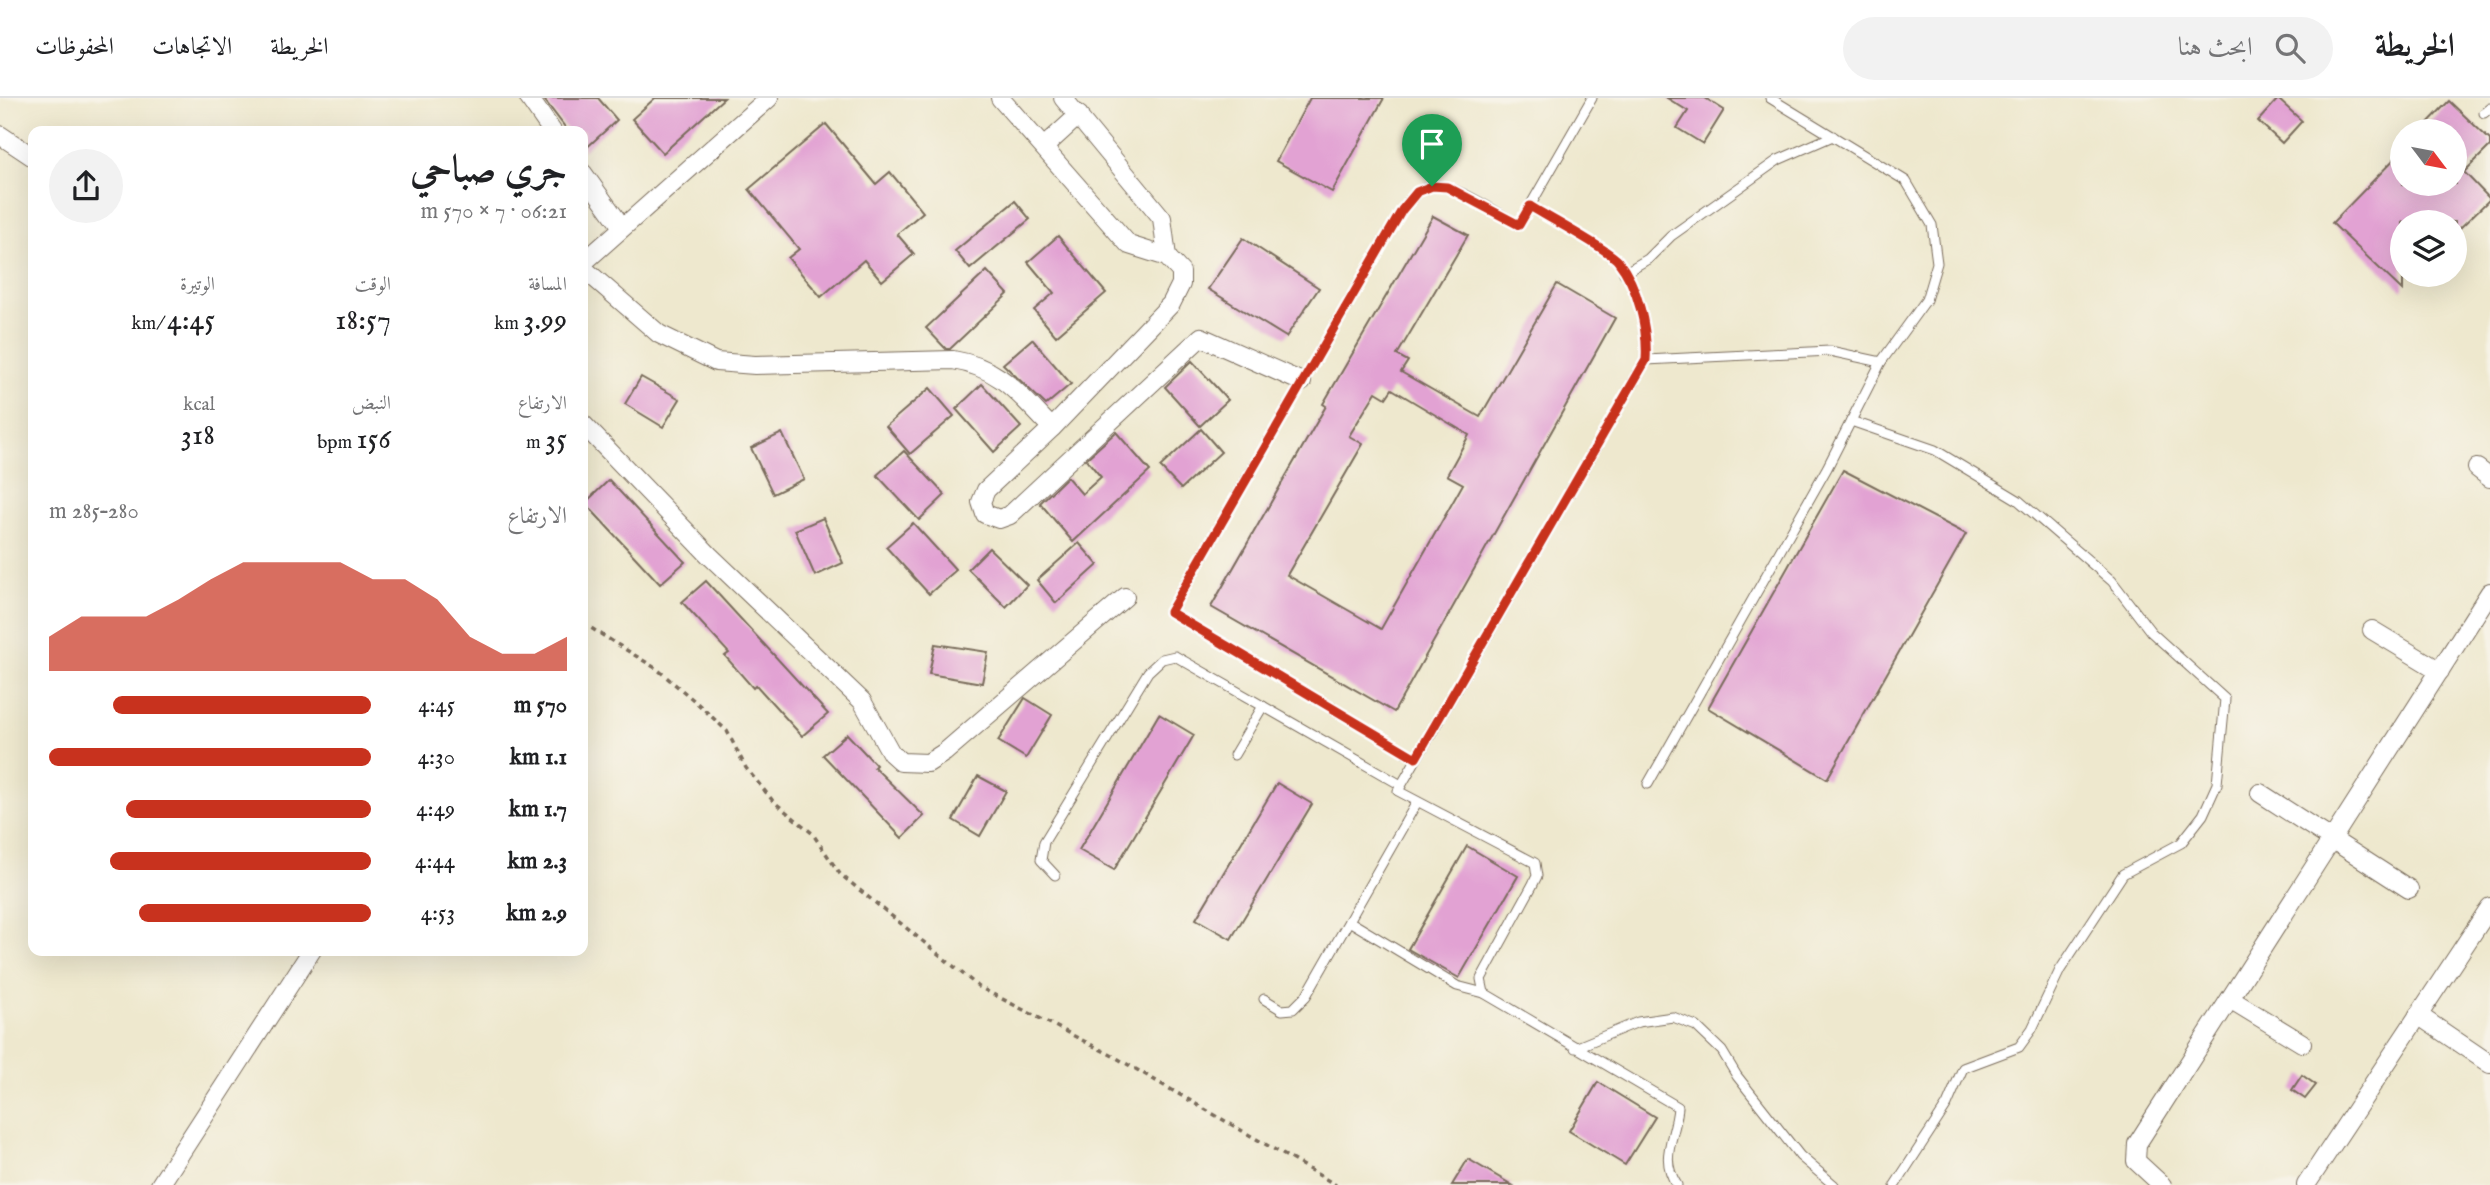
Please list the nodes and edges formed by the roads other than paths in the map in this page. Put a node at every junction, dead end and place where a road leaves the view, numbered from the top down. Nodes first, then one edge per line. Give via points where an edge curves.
1 (528, 98) edge
2 (769, 98) edge
3 (1000, 98) edge
4 (1063, 98) edge
5 (1592, 98) edge
6 (1770, 98) edge
7 (1079, 115) junction
8 (548, 126) edge
9 (0, 135) edge
10 (1833, 136) junction
11 (1044, 147) junction
12 (28, 154) edge
13 (588, 180) edge
14 (1530, 206) junction
15 (622, 227) junction
16 (1167, 257) junction
17 (588, 260) edge
18 (588, 270) edge
19 (1624, 273) junction
20 (1646, 360) junction
21 (1881, 362) junction
22 (1302, 382) junction
23 (1851, 421) junction
24 (1052, 428) junction
25 (588, 429) edge
26 (2490, 592) edge
27 (1125, 597) dead end
28 (2372, 630) dead end
29 (2440, 671) junction
30 (1263, 706) junction
31 (1234, 755) dead end
32 (1416, 758) junction
33 (1648, 784) dead end
34 (1401, 785) junction
35 (2260, 793) dead end
36 (1417, 802) junction
37 (2332, 839) junction
38 (1055, 874) dead end
39 (2409, 889) dead end
40 (2490, 907) edge
41 (1349, 921) junction
42 (308, 956) edge
43 (1484, 993) junction
44 (1264, 999) dead end
45 (2230, 999) junction
46 (2418, 1016) junction
47 (2302, 1043) dead end
48 (1575, 1048) junction
49 (2490, 1064) edge
50 (160, 1185) edge
51 (1677, 1185) edge
52 (1834, 1185) edge
53 (1895, 1185) edge
54 (2162, 1185) edge
55 (2306, 1185) edge

1 - 8 street
2 - 15 street
3 - 11 street
4 - 7 street
5 - 14 lane
6 - 10 lane
7 - 11 street
7 - 16 street via 1162,218
9 - 12 street
10 - 19 lane via 1778,160
10 - 21 lane via 1906,181 1932,225 1937,263 1926,300
11 - 16 street via 1129,245
13 - 15 street
14 - 19 lane via 1618,260
14 - 22 lane via 1519,225 1447,187 1417,192 1402,210
15 - 17 street
16 - 24 street via 1181,272 1181,284 1171,304
18 - 24 street via 659,334 716,362 953,360 980,365 999,376
19 - 20 lane via 1648,334
20 - 21 lane via 1830,351
20 - 32 lane
21 - 23 lane
22 - 24 street via 1201,337 1010,515 999,519 985,514 981,502 986,490
22 - 32 lane via 1170,612
23 - 33 lane
23 - 53 lane via 1935,450 2018,500 2112,581 2151,632 2225,699 2217,784 2203,815 2181,843 2123,874 2060,970 2019,1047 1963,1068 1947,1105
25 - 27 street via 709,555 862,701 891,753 901,762 928,763 945,752
26 - 29 street
28 - 29 street
29 - 37 street
30 - 31 lane
30 - 34 lane
30 - 38 lane via 1175,656 1161,659 1148,672 1044,842 1041,860
32 - 34 lane
34 - 36 lane via 1398,791
35 - 37 street
36 - 41 lane
36 - 43 lane via 1535,863 1537,876 1481,979
37 - 39 street
37 - 45 street
40 - 46 street
41 - 43 lane via 1457,986
41 - 44 lane via 1306,996 1293,1009 1282,1010
42 - 50 street
43 - 48 lane
45 - 47 street
45 - 54 street via 2137,1144 2136,1161
46 - 49 street
46 - 55 street
48 - 51 lane via 1678,1107 1667,1149 1669,1172
48 - 52 lane via 1638,1022 1673,1017 1696,1026 1722,1051 1800,1156

